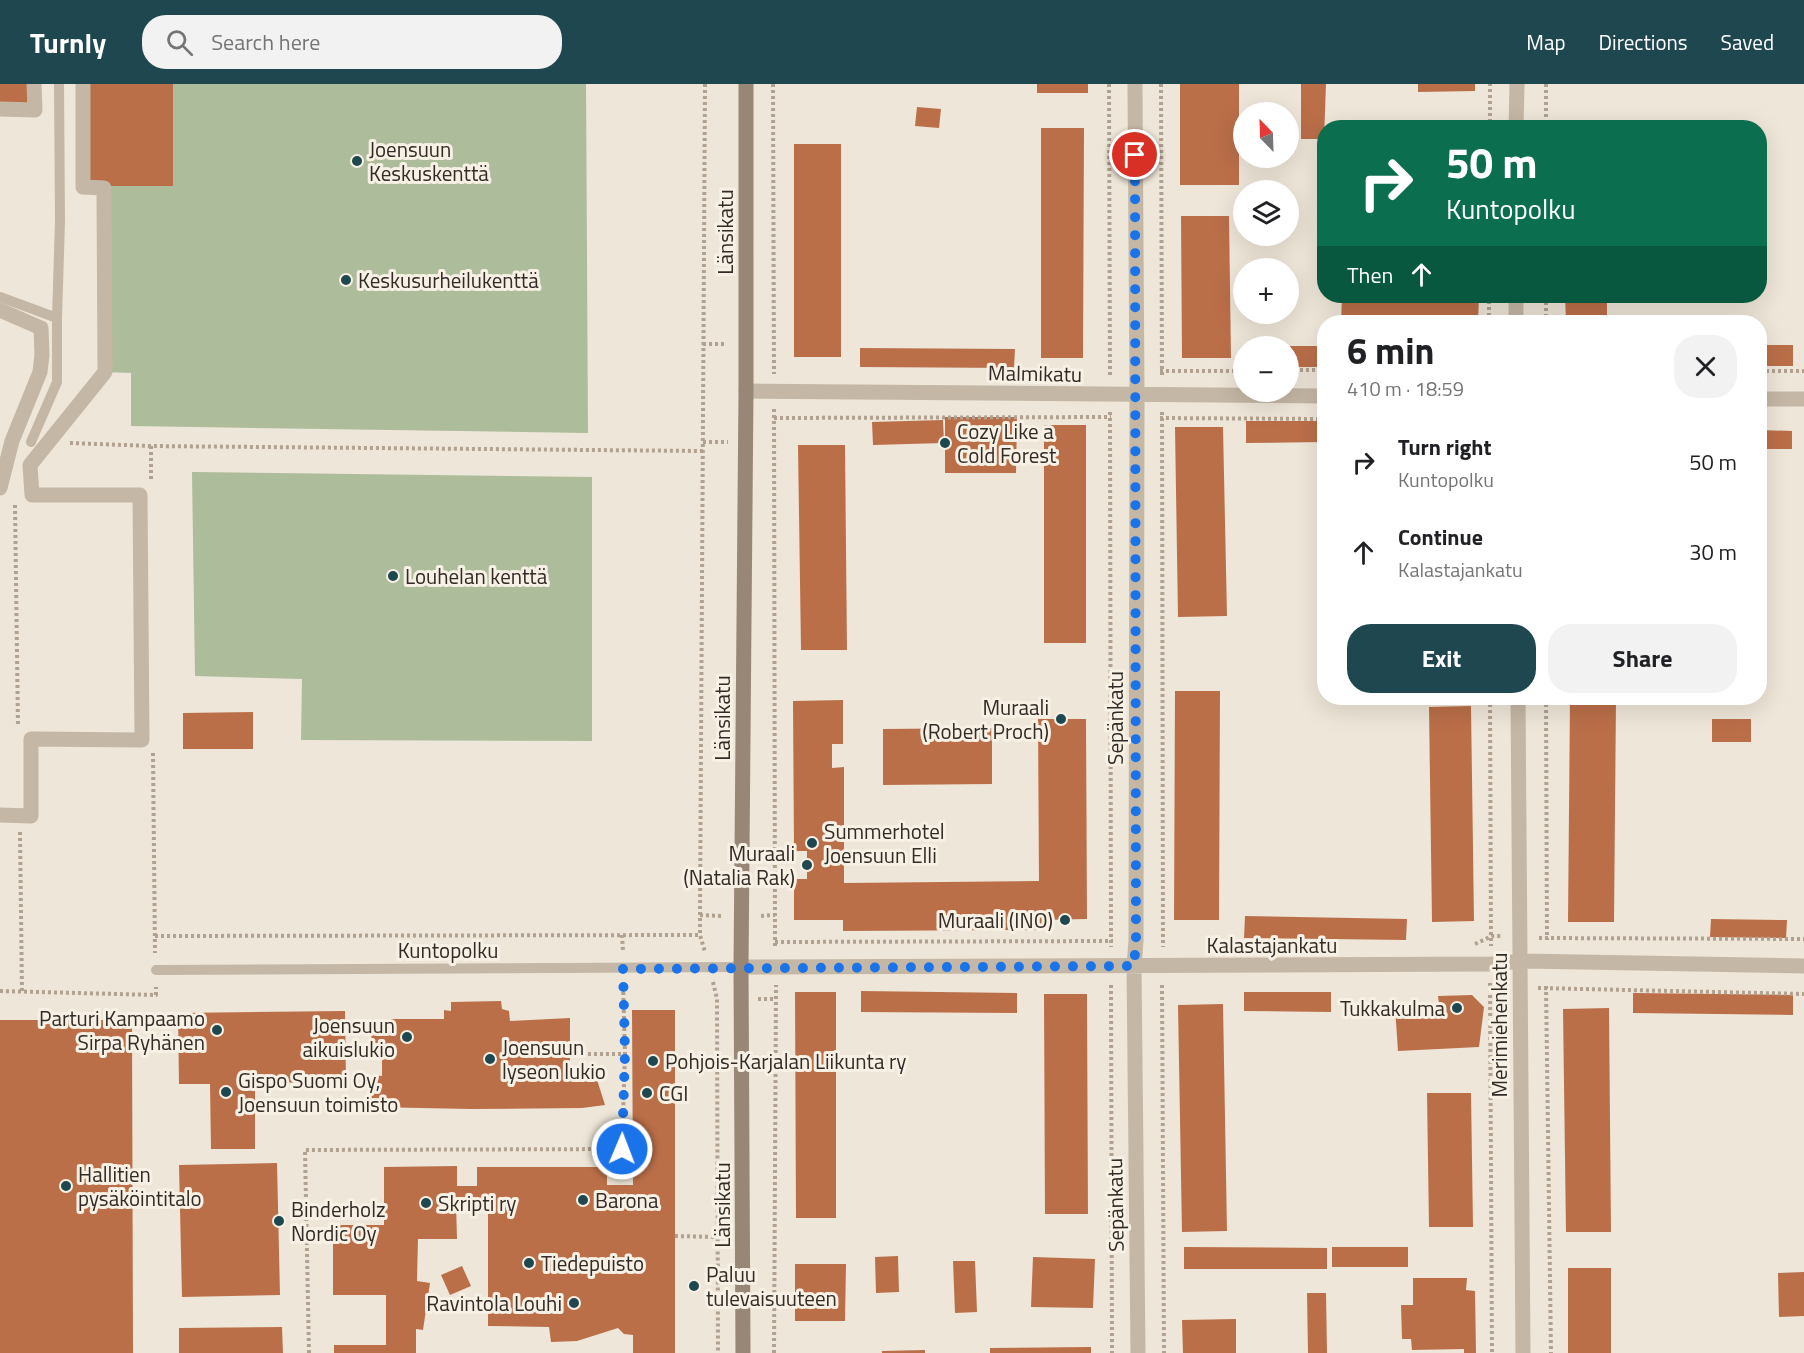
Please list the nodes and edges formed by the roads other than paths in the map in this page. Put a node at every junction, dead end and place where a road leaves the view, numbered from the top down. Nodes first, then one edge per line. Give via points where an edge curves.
1 (34, 84) edge
2 (59, 84) edge
3 (83, 84) edge
4 (746, 84) edge
5 (1135, 84) edge
6 (1517, 84) edge
7 (0, 109) edge
8 (1516, 120) edge
9 (0, 297) edge
10 (0, 310) edge
11 (57, 318) junction
12 (746, 391) junction
13 (1137, 394) junction
14 (1317, 396) edge
15 (1767, 399) edge
16 (1804, 399) edge
17 (31, 442) dead end
18 (0, 488) edge
19 (1518, 705) edge
20 (0, 815) edge
21 (1521, 961) junction
22 (1134, 966) junction
23 (1804, 966) edge
24 (741, 968) junction
25 (156, 970) road end
26 (744, 1353) edge
27 (1137, 1353) edge
28 (1523, 1353) edge

1 - 7 street via 34,110
2 - 11 lane
3 - 20 street via 83,187 104,188 105,372 30,465 32,495 140,495 141,740 31,740 31,816
4 - 12 street, Länsikatu
5 - 13 street, Sepänkatu
6 - 8 street
9 - 11 lane
10 - 18 street via 40,328 42,355 40,372 12,441
11 - 17 lane via 57,382
12 - 13 street, Malmikatu
12 - 24 street, Länsikatu
13 - 14 street, Malmikatu
13 - 22 street, Sepänkatu
15 - 16 street
19 - 21 street, Merimiehenkatu
21 - 22 street, Kalastajankatu
21 - 23 street, Kalastajankatu
21 - 28 street, Merimiehenkatu
22 - 24 street, Kalastajankatu
22 - 27 street, Sepänkatu
24 - 25 lane, Kuntopolku
24 - 26 street, Länsikatu

